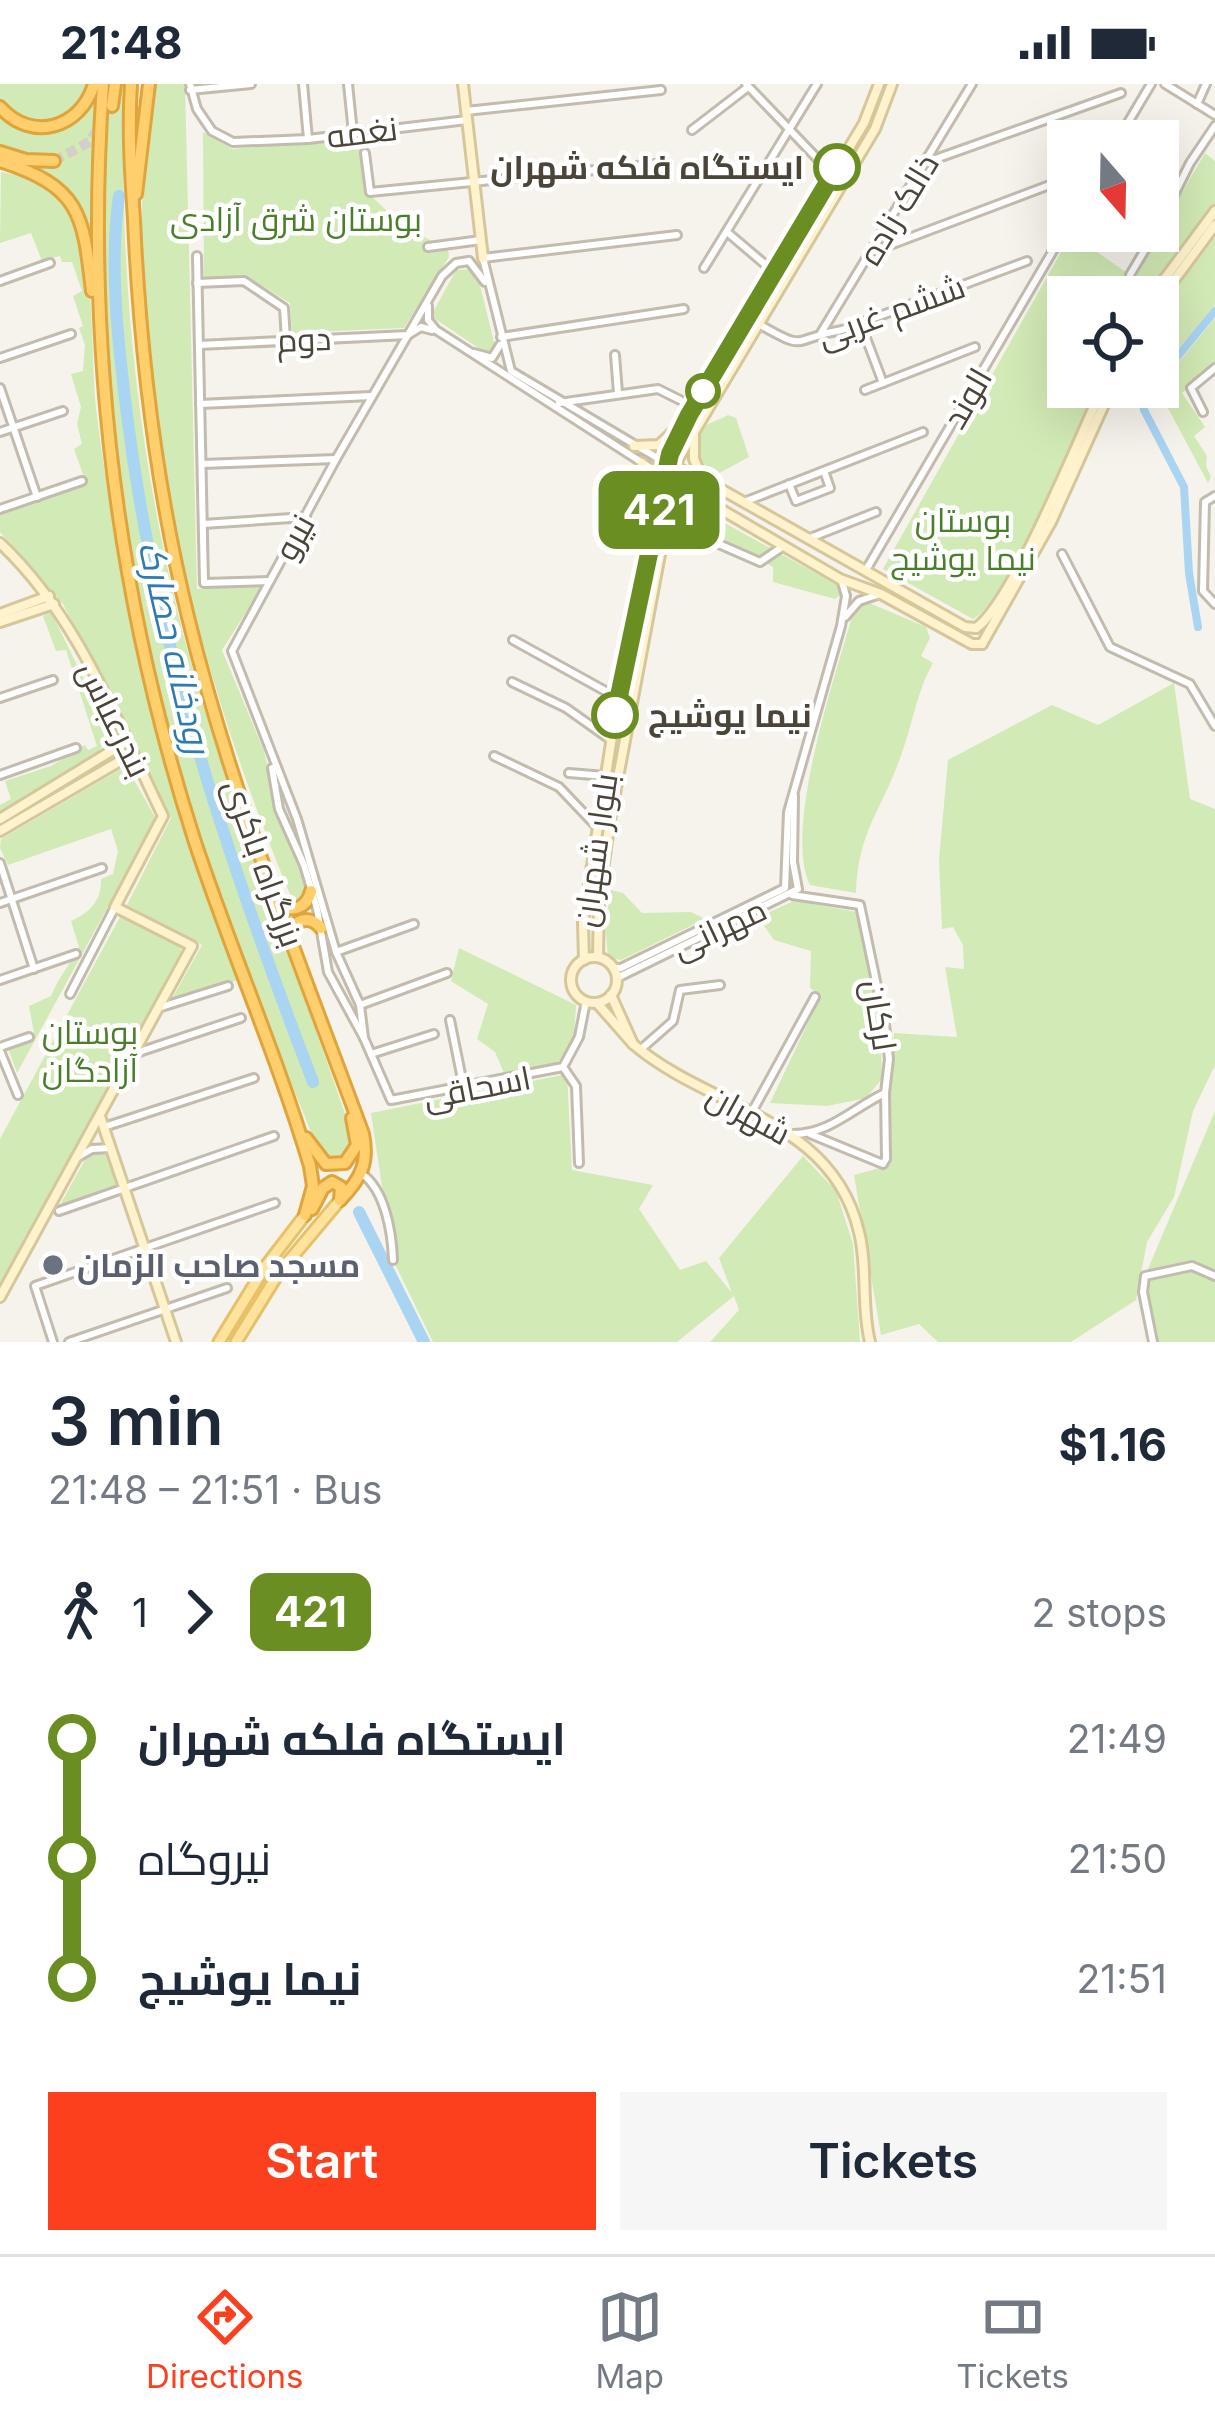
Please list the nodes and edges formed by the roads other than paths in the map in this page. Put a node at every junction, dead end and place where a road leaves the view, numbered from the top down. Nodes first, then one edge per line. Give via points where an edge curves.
1 (98, 84) edge
2 (115, 84) edge
3 (131, 84) edge
4 (145, 84) edge
5 (251, 84) edge
6 (303, 84) edge
7 (348, 84) edge
8 (463, 84) edge
9 (817, 84) edge
10 (879, 84) edge
11 (892, 84) edge
12 (972, 84) edge
13 (1151, 84) edge
14 (1165, 84) edge
15 (1206, 84) edge
16 (747, 85) edge
17 (190, 87) edge
18 (661, 90) dead end
19 (1121, 93) dead end
20 (1197, 104) junction
21 (112, 106) tunnel mouth
22 (0, 107) edge
23 (467, 115) junction
24 (1215, 115) edge
25 (1130, 120) edge
26 (1215, 126) edge
27 (791, 129) junction
28 (692, 130) dead end
29 (353, 134) junction
30 (308, 139) junction
31 (365, 153) dead end
32 (0, 156) edge
33 (54, 161) tunnel mouth
34 (667, 163) dead end
35 (926, 163) junction
36 (833, 175) junction
37 (475, 184) junction
38 (1047, 186) edge
39 (1179, 186) edge
40 (1215, 211) edge
41 (134, 222) junction
42 (1215, 225) edge
43 (727, 232) junction
44 (676, 235) dead end
45 (482, 240) junction
46 (428, 247) dead end
47 (874, 251) junction
48 (1052, 252) edge
49 (1143, 252) edge
50 (197, 256) dead end
51 (483, 258) junction
52 (469, 261) junction
53 (1027, 261) dead end
54 (50, 263) dead end
55 (704, 268) dead end
56 (774, 272) junction
57 (1130, 274) dead end
58 (1170, 276) edge
59 (1174, 276) edge
60 (0, 280) edge
61 (197, 283) junction
62 (488, 286) junction
63 (429, 302) junction
64 (684, 309) dead end
65 (831, 317) junction
66 (860, 322) junction
67 (757, 323) junction
68 (98, 328) junction
69 (842, 329) junction
70 (436, 330) junction
71 (500, 333) junction
72 (821, 333) junction
73 (71, 334) dead end
74 (409, 335) junction
75 (286, 340) junction
76 (199, 345) junction
77 (975, 347) dead end
78 (464, 350) junction
79 (615, 355) dead end
80 (0, 358) edge
81 (1215, 368) edge
82 (883, 383) junction
83 (0, 388) edge
84 (865, 390) dead end
85 (618, 393) junction
86 (372, 396) junction
87 (680, 400) dead end
88 (559, 403) junction
89 (200, 404) junction
90 (1097, 408) edge
91 (1098, 408) edge
92 (63, 411) dead end
93 (1203, 412) dead end
94 (689, 415) junction
95 (14, 428) junction
96 (694, 429) junction
97 (0, 432) edge
98 (923, 432) dead end
99 (634, 446) junction
100 (336, 459) junction
101 (642, 463) junction
102 (202, 464) junction
103 (667, 464) junction
104 (652, 470) joint
105 (824, 471) junction
106 (663, 476) junction
107 (699, 478) junction
108 (82, 481) dead end
109 (673, 482) junction
110 (789, 484) junction
111 (691, 493) junction
112 (37, 496) junction
113 (1215, 496) edge
114 (744, 502) junction
115 (0, 509) edge
116 (719, 512) junction
117 (876, 512) dead end
118 (306, 517) junction
119 (203, 524) junction
120 (662, 533) junction
121 (678, 534) dead end
122 (810, 538) junction
123 (0, 543) edge
124 (782, 547) junction
125 (1063, 554) dead end
126 (866, 570) junction
127 (641, 578) junction
128 (840, 579) junction
129 (269, 581) junction
130 (880, 594) junction
131 (52, 600) junction
132 (1215, 604) edge
133 (0, 618) edge
134 (841, 626) junction
135 (976, 628) junction
136 (513, 640) dead end
137 (982, 644) junction
138 (53, 680) dead end
139 (512, 682) dead end
140 (0, 698) edge
141 (618, 698) junction
142 (1215, 726) edge
143 (611, 740) junction
144 (126, 742) junction
145 (267, 747) junction
146 (76, 748) dead end
147 (132, 754) junction
148 (494, 756) dead end
149 (569, 773) dead end
150 (0, 775) edge
151 (605, 776) junction
152 (794, 792) junction
153 (0, 819) edge
154 (297, 819) junction
155 (285, 825) junction
156 (597, 826) junction
157 (0, 832) edge
158 (0, 863) edge
159 (102, 868) dead end
160 (311, 891) junction
161 (792, 895) junction
162 (11, 899) junction
163 (277, 901) junction
164 (0, 903) edge
165 (115, 908) junction
166 (414, 924) dead end
167 (321, 928) junction
168 (290, 935) junction
169 (336, 952) junction
170 (76, 954) dead end
171 (598, 957) junction
172 (584, 960) junction
173 (34, 969) junction
174 (616, 973) junction
175 (447, 974) dead end
176 (346, 978) junction
177 (0, 980) edge
178 (333, 984) junction
179 (720, 985) dead end
180 (228, 986) dead end
181 (70, 994) dead end
182 (611, 995) junction
183 (815, 997) dead end
184 (591, 1001) junction
185 (360, 1005) junction
186 (158, 1008) junction
187 (241, 1018) dead end
188 (450, 1020) dead end
189 (434, 1034) dead end
190 (29, 1037) dead end
191 (364, 1038) junction
192 (636, 1047) junction
193 (0, 1049) edge
194 (133, 1054) junction
195 (370, 1054) junction
196 (563, 1067) junction
197 (254, 1078) dead end
198 (343, 1080) junction
199 (464, 1089) junction
200 (885, 1093) junction
201 (18, 1094) dead end
202 (391, 1100) joint
203 (752, 1112) junction
204 (99, 1115) junction
205 (296, 1125) junction
206 (103, 1126) junction
207 (793, 1134) junction
208 (810, 1134) junction
209 (274, 1136) dead end
210 (110, 1148) junction
211 (76, 1159) junction
212 (579, 1163) dead end
213 (362, 1174) junction
214 (124, 1189) junction
215 (340, 1200) junction
216 (275, 1203) dead end
217 (59, 1211) dead end
218 (305, 1215) junction
219 (144, 1248) junction
220 (393, 1260) dead end
221 (1215, 1276) edge
222 (227, 1288) dead end
223 (0, 1297) edge
224 (165, 1310) junction
225 (53, 1342) edge
226 (69, 1342) edge
227 (176, 1342) edge
228 (219, 1342) edge
229 (236, 1342) edge
230 (870, 1342) edge
231 (1153, 1342) edge

1 - 22 highway via 80,112 55,126 25,125
1 - 68 highway, بزرگراه باکری
2 - 21 highway
3 - 41 highway, بزرگراه باکری
4 - 41 highway
5 - 17 street
6 - 30 street
7 - 29 street
8 - 23 street
9 - 27 street
10 - 36 street, بلوار شهران
11 - 67 street, بلوار شهران via 875,129
12 - 35 street, ذالک زاده
13 - 25 street
14 - 20 street
15 - 20 street
16 - 27 street
16 - 28 street
17 - 30 street, نغمه via 212,130 233,142
18 - 23 street, نغمه
19 - 35 street
20 - 24 street
23 - 29 street, نغمه
23 - 37 street
26 - 39 street
27 - 36 street
27 - 43 street
29 - 30 street, نغمه
31 - 37 street via 370,192
32 - 33 highway
32 - 68 highway via 39,175 76,211 90,251
34 - 37 street
35 - 47 street, ذالک زاده
36 - 56 street, بلوار شهران
37 - 45 street
38 - 47 street
40 - 58 street
41 - 163 highway, بزرگراه باکری via 147,408 173,553 224,749
42 - 59 street
43 - 55 street
43 - 56 street
44 - 51 street
45 - 46 street
45 - 51 street
45 - 52 street, نیرو
47 - 65 street, ذالک زاده
48 - 126 street, الوند
49 - 57 street
50 - 61 street
51 - 62 street
52 - 62 street
52 - 63 street, نیرو via 449,268
53 - 66 street, ششم غربی
54 - 60 street
56 - 94 street, بلوار شهران
61 - 75 street via 244,281 284,308
61 - 76 street
62 - 71 street
63 - 70 street
63 - 74 street, نیرو
64 - 71 street
65 - 69 street
65 - 72 street, ذالک زاده
66 - 69 street, ششم غربی
66 - 82 street
67 - 72 street, ششم غربی via 795,344
67 - 96 street, بلوار شهران
68 - 205 highway, بزرگراه باکری via 122,542 154,697 195,842
69 - 72 street, ششم غربی
70 - 74 street
70 - 78 street
71 - 78 street via 492,358
71 - 88 street via 515,376
73 - 80 street
74 - 75 street, دوم
74 - 86 street, نیرو
75 - 76 street, دوم
76 - 89 street
77 - 82 street
78 - 101 street
79 - 85 street
81 - 93 street via 1191,388
82 - 84 street
83 - 95 street
85 - 87 street via 658,389
85 - 88 street
86 - 89 street
86 - 100 street, نیرو
88 - 99 street
89 - 102 street
90 - 135 street via 1023,558
91 - 137 street via 1052,522
92 - 95 street
94 - 99 street via 664,442
94 - 103 street, بلوار شهران
95 - 97 street
95 - 112 street
96 - 103 street, بلوار شهران
96 - 107 street
98 - 105 street
99 - 103 street
100 - 102 street
100 - 118 street, نیرو
101 - 104 street
101 - 127 street via 652,499
102 - 119 street
103 - 106 street, بلوار شهران
103 - 107 street
103 - 109 street, بلوار شهران
104 - 106 street
105 - 110 street
105 - 110 street via 830,488 796,501
106 - 109 street
106 - 127 street, بلوار شهران
107 - 111 street via 688,481
107 - 114 street
108 - 112 street
109 - 111 street
109 - 120 street, بلوار شهران
110 - 114 street
111 - 116 street
112 - 115 street
113 - 132 street via 1205,502 1203,591
114 - 122 street
116 - 120 street via 682,509
116 - 124 street
117 - 122 street
118 - 119 street
118 - 129 street, نیرو
119 - 129 street via 204,583
120 - 171 street, بلوار شهران via 610,820
121 - 124 street via 760,562
122 - 126 street
123 - 131 street, بندرعباس
124 - 128 street
125 - 142 street via 1110,647 1190,684
126 - 135 street
127 - 141 street, بلوار شهران
128 - 130 street
128 - 134 street, مهرانی
129 - 145 street, نیرو via 232,651
130 - 134 street via 855,604
130 - 137 street
131 - 133 street
131 - 144 street, بندرعباس
134 - 152 street, مهرانی
135 - 137 street
136 - 141 street
138 - 140 street
139 - 143 street
141 - 143 street, بلوار شهران
143 - 151 street, بلوار شهران
144 - 147 street, بندرعباس
144 - 153 street
145 - 154 street, نیرو
145 - 155 street, نیرو
146 - 150 street
147 - 157 street
147 - 165 street, بندرعباس via 163,822
148 - 156 street via 559,787
149 - 151 street
151 - 156 street, بلوار شهران
152 - 161 street, مهرانی
152 - 174 street, مهرانی via 785,888
154 - 155 street
154 - 169 street, نیرو
155 - 160 street, نیرو
156 - 172 street, بلوار شهران
158 - 162 street
159 - 162 street
160 - 163 highway via 298,908
160 - 167 street, نیرو
161 - 174 street, مهرانی
161 - 200 street, لرکان via 847,900 864,912 887,1042
162 - 164 street
162 - 173 street
163 - 168 highway, بزرگراه باکری
165 - 181 street
165 - 186 street via 192,946
166 - 169 street
167 - 168 highway via 302,920
167 - 178 street, نیرو
168 - 198 highway, بزرگراه باکری
169 - 176 street, نیرو
170 - 173 street
171 - 172 street
171 - 174 street
172 - 184 street via 572,984
173 - 177 street
174 - 182 street
175 - 185 street
176 - 178 street
176 - 185 street, نیرو
178 - 191 street, نیرو
179 - 192 street via 680,990 673,1021
180 - 186 street
182 - 184 street
182 - 192 street
183 - 203 street
184 - 192 street, شهران
184 - 196 street, اسحاقی
185 - 191 street, نیرو
186 - 194 street
187 - 194 street
188 - 199 street
189 - 195 street
190 - 193 street
191 - 195 street, نیرو
192 - 203 street, شهران
193 - 201 street
194 - 204 street
195 - 202 street, نیرو
196 - 199 street, اسحاقی
196 - 212 street via 576,1086
197 - 206 street
198 - 205 highway via 356,1144 350,1159 326,1164
198 - 213 highway, بزرگراه باکری via 365,1145
199 - 202 street, اسحاقی
200 - 208 street, لرکان
200 - 208 street via 883,1163
203 - 207 street, شهران
204 - 206 street
204 - 211 street
205 - 218 highway, بزرگراه باکری via 313,1179
206 - 210 street
207 - 208 street, لرکان
207 - 230 street, شهران via 841,1182 860,1233
209 - 214 street
210 - 211 street
210 - 214 street
211 - 223 street
213 - 215 highway
213 - 220 street via 374,1182
214 - 217 street
214 - 219 street
215 - 218 highway via 341,1187 332,1182
215 - 229 main road via 278,1274
216 - 219 street
218 - 228 main road
219 - 224 street
219 - 225 street via 34,1286
221 - 231 street via 1192,1266 1145,1276
222 - 224 street
224 - 226 street
224 - 227 street

